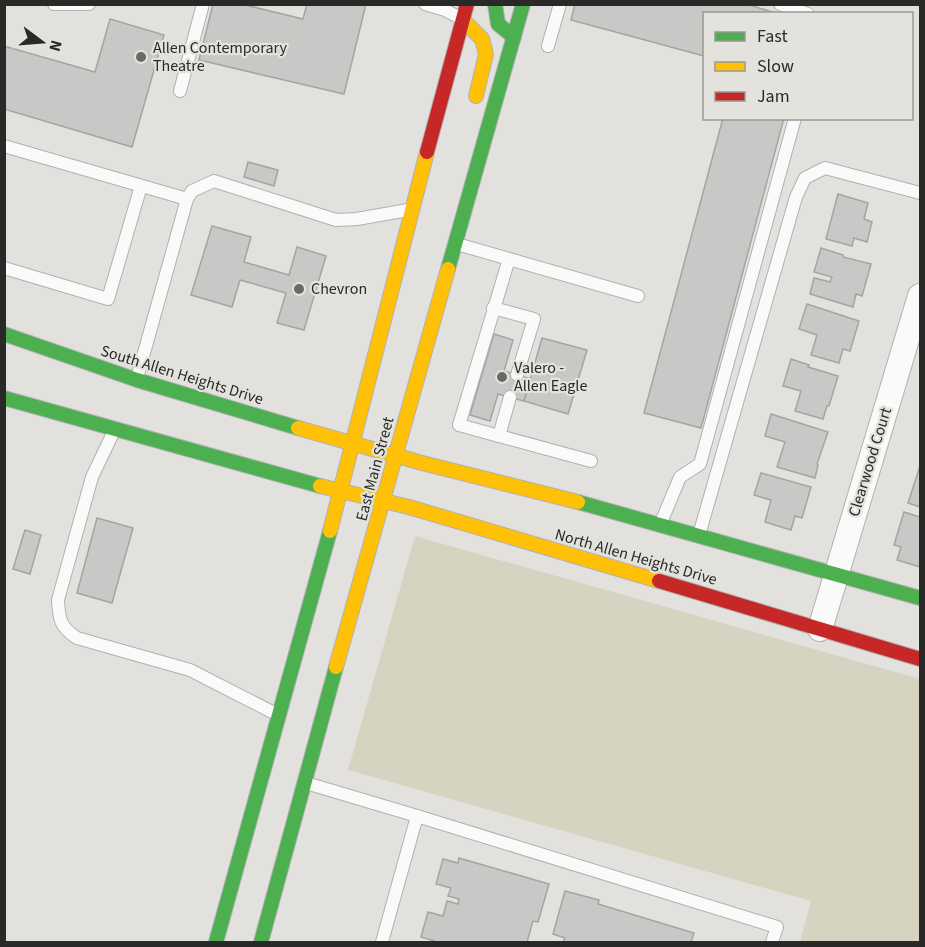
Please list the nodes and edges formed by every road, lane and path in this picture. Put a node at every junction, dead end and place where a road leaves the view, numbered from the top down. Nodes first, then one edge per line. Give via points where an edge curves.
1 (54, 4) edge
2 (89, 4) edge
3 (203, 4) edge
4 (425, 4) edge
5 (467, 4) edge
6 (495, 4) edge
7 (523, 4) edge
8 (560, 4) edge
9 (780, 4) edge
10 (802, 12) edge
11 (463, 20) junction
12 (513, 37) junction
13 (548, 46) dead end
14 (180, 91) dead end
15 (473, 108) dead end
16 (794, 120) edge
17 (4, 146) edge
18 (141, 186) junction
19 (921, 193) edge
20 (187, 199) junction
21 (451, 206) dead end
22 (412, 209) junction
23 (456, 244) junction
24 (509, 259) junction
25 (4, 268) edge
26 (638, 296) dead end
27 (921, 296) edge
28 (493, 308) junction
29 (4, 334) edge
30 (517, 375) dead end
31 (137, 380) junction
32 (510, 397) dead end
33 (4, 398) edge
34 (115, 430) junction
35 (499, 436) junction
36 (352, 443) junction
37 (395, 456) junction
38 (591, 461) dead end
39 (340, 490) junction
40 (384, 500) junction
41 (660, 525) junction
42 (699, 536) junction
43 (836, 574) junction
44 (921, 598) edge
45 (820, 629) junction
46 (921, 659) edge
47 (279, 715) junction
48 (305, 783) junction
49 (417, 816) junction
50 (216, 942) edge
51 (261, 942) edge
52 (382, 942) edge
53 (772, 942) edge

1 - 2 lane
3 - 14 lane
4 - 11 lane
5 - 11 main road, East Main Street
6 - 12 main road via 495,20
7 - 12 main road, East Main Street
8 - 13 lane
9 - 10 lane
11 - 15 main road via 482,39 486,54
11 - 22 main road, East Main Street
12 - 23 main road, East Main Street
16 - 41 lane via 700,464 680,477
17 - 18 lane
18 - 20 lane
18 - 25 lane via 108,299
19 - 42 lane via 825,168 805,178 796,197
20 - 22 lane via 192,191 214,181 336,220
20 - 31 lane
21 - 23 main road
22 - 36 main road, East Main Street
23 - 24 lane
23 - 37 main road, East Main Street
24 - 26 lane
24 - 28 lane
27 - 43 street, Clearwood Court
28 - 30 lane via 534,319
28 - 35 lane via 459,425
29 - 31 main road, South Allen Heights Drive
31 - 36 main road, South Allen Heights Drive
32 - 35 lane
33 - 34 main road
34 - 39 main road
34 - 47 lane via 92,477 58,600 59,620 77,638 190,670
35 - 38 lane
36 - 37 main road
36 - 39 main road, East Main Street
37 - 40 main road, East Main Street
37 - 41 main road
39 - 40 main road, North Allen Heights Drive
39 - 47 main road, East Main Street
40 - 45 main road, North Allen Heights Drive
40 - 48 main road, East Main Street
41 - 42 main road
42 - 43 main road
43 - 44 main road
43 - 45 street, Clearwood Court
45 - 46 main road, North Allen Heights Drive
47 - 50 main road, East Main Street
48 - 49 lane
48 - 51 main road, East Main Street
49 - 52 lane
49 - 53 lane via 777,927

